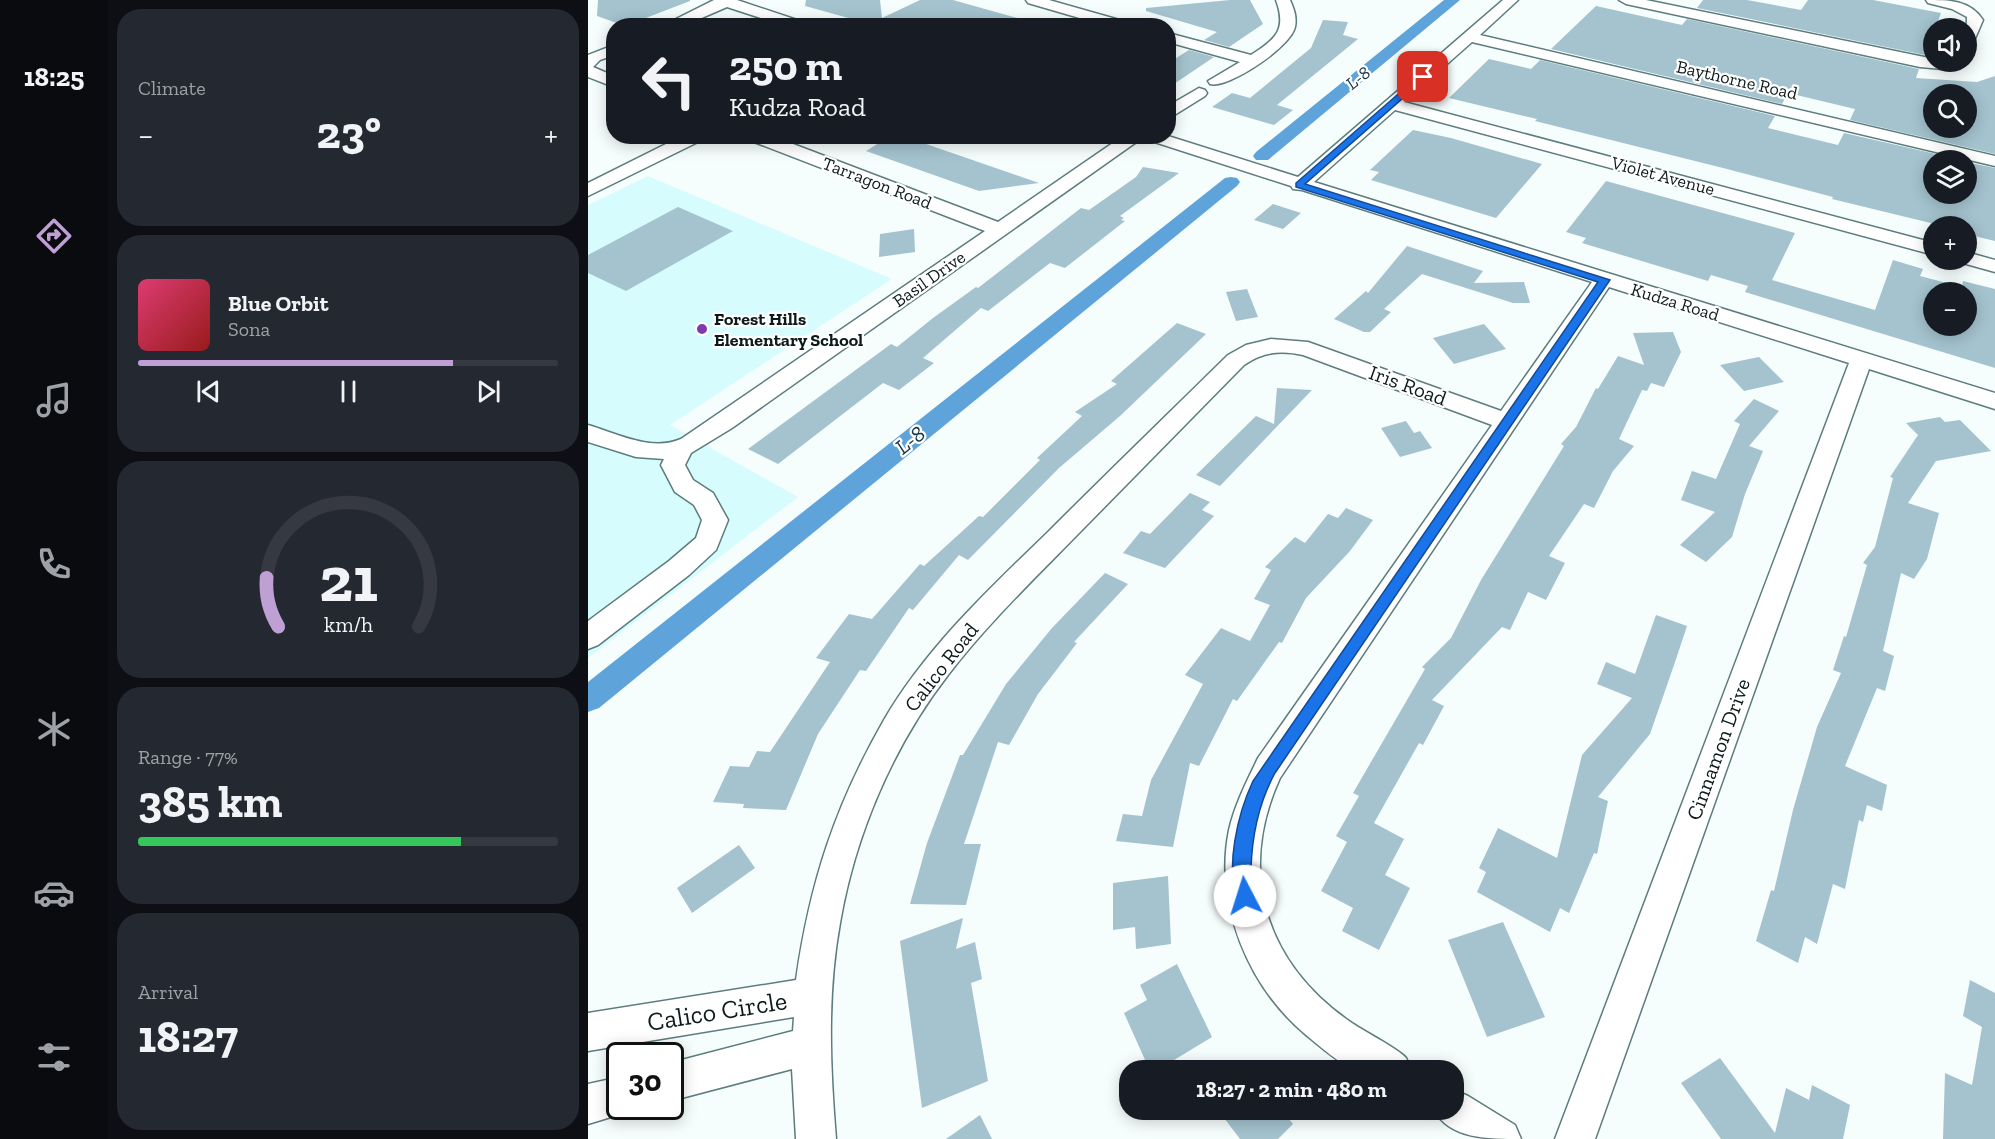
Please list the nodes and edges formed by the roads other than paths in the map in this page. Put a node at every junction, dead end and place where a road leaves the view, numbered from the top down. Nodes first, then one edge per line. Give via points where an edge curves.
1 (726, 0) edge
2 (1033, 0) edge
3 (1283, 0) edge
4 (1511, 0) edge
5 (1626, 0) edge
6 (1933, 0) edge
7 (687, 18) edge
8 (778, 18) edge
9 (1097, 18) edge
10 (1974, 18) edge
11 (1469, 37) junction
12 (1176, 39) edge
13 (606, 52) edge
14 (1254, 61) junction
15 (1923, 62) edge
16 (588, 64) edge
17 (588, 71) edge
18 (606, 79) edge
19 (1216, 81) dead end
20 (1199, 93) dead end
21 (1393, 104) junction
22 (1176, 109) edge
23 (680, 144) edge
24 (776, 144) edge
25 (1124, 144) edge
26 (1173, 144) edge
27 (1995, 161) edge
28 (1299, 185) junction
29 (588, 190) edge
30 (1000, 230) junction
31 (1923, 246) edge
32 (1977, 261) edge
33 (1995, 266) edge
34 (1604, 280) junction
35 (1308, 349) joint
36 (1861, 360) junction
37 (1995, 401) edge
38 (1507, 422) junction
39 (588, 433) edge
40 (682, 448) junction
41 (588, 637) edge
42 (811, 996) junction
43 (588, 1032) edge
44 (810, 1045) junction
45 (1375, 1060) edge
46 (684, 1078) edge
47 (606, 1100) edge
48 (588, 1104) edge
49 (1464, 1116) edge
50 (816, 1139) edge
51 (1501, 1139) edge
52 (1575, 1139) edge

1 - 7 street
1 - 8 street
2 - 9 street
3 - 14 street via 1290,15 1286,34
4 - 11 street
5 - 15 street
6 - 10 street via 1963,8
11 - 21 street
11 - 27 street, Baythorne Road
12 - 14 street
13 - 16 street
14 - 19 street
17 - 18 street
20 - 22 street
21 - 28 street
21 - 31 street, Violet Avenue
23 - 29 street
24 - 30 street, Tarragon Road
25 - 30 street, Basil Drive
26 - 28 street, Kudza Road
28 - 34 street, Kudza Road
30 - 40 street, Basil Drive
32 - 33 street
34 - 36 street, Kudza Road
34 - 38 street
35 - 38 street, Iris Road
35 - 42 street, Calico Road via 1274,344 1259,347 1236,360 985,610 918,690 884,747 855,810 831,880
36 - 37 street, Kudza Road
36 - 52 street, Cinnamon Drive
38 - 45 street via 1269,768 1245,827 1245,896 1253,928 1271,966 1304,1008
39 - 40 street via 645,451
40 - 41 street via 673,465 684,486 704,499 715,520 707,543
42 - 43 street, Calico Circle
42 - 44 street, Calico Road
44 - 46 street
44 - 50 street, Calico Road
47 - 48 street
49 - 51 street

